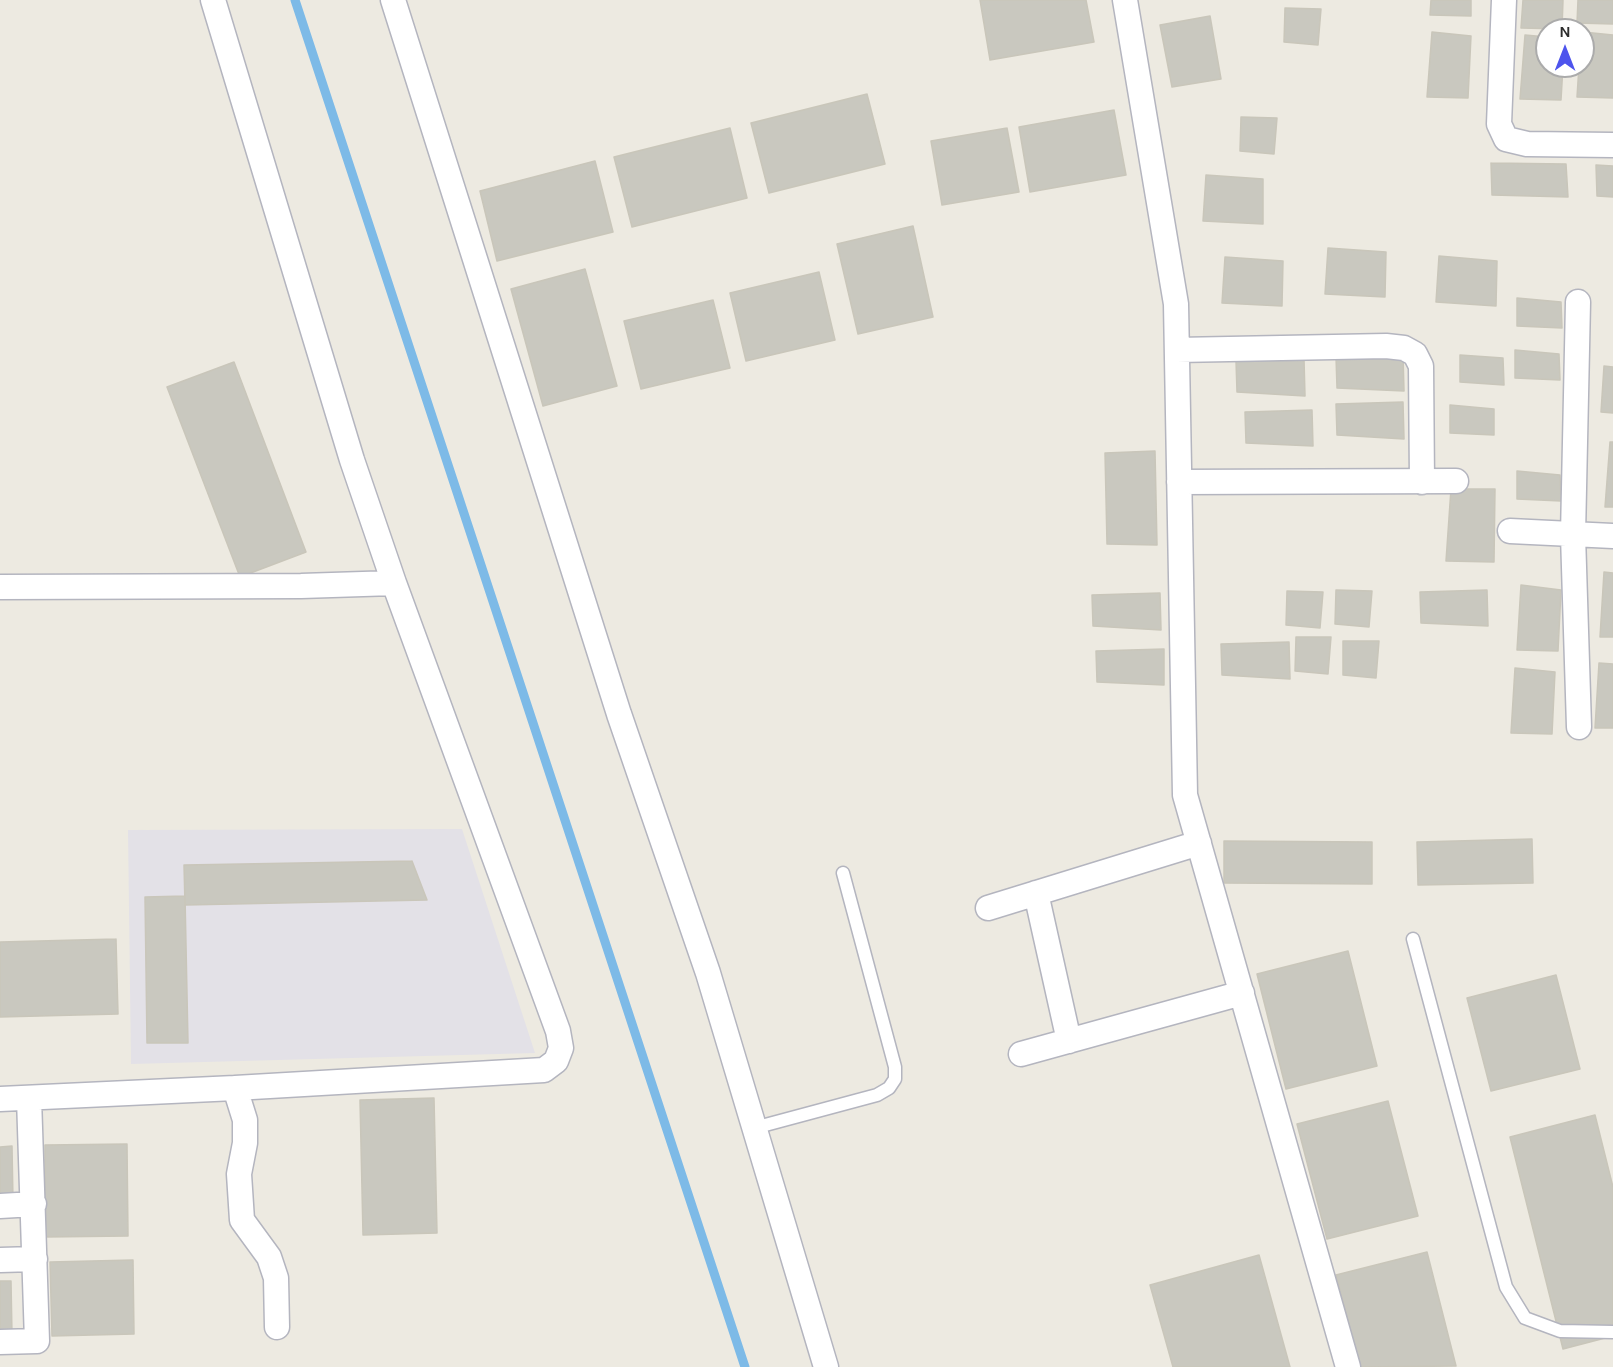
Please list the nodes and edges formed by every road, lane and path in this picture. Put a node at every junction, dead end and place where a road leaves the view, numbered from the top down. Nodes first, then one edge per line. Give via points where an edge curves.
1 (213, 0) edge
2 (393, 0) edge
3 (1125, 0) edge
4 (1504, 0) edge
5 (1613, 145) edge
6 (1578, 302) dead end
7 (1177, 350) junction
8 (1456, 481) dead end
9 (1179, 482) junction
10 (1422, 482) junction
11 (1510, 531) dead end
12 (1573, 535) junction
13 (1613, 536) edge
14 (394, 584) junction
15 (0, 587) edge
16 (1579, 727) dead end
17 (1199, 843) junction
18 (843, 873) dead end
19 (1036, 893) junction
20 (988, 908) dead end
21 (1413, 939) dead end
22 (1242, 993) junction
23 (1069, 1041) junction
24 (1021, 1054) dead end
25 (234, 1088) junction
26 (29, 1098) junction
27 (0, 1099) edge
28 (754, 1128) junction
29 (33, 1204) junction
30 (0, 1206) edge
31 (35, 1259) junction
32 (0, 1260) edge
33 (277, 1327) dead end
34 (1613, 1332) edge
35 (0, 1342) edge
36 (826, 1367) edge
37 (1348, 1367) edge

1 - 14 street via 352,460
2 - 28 street via 526,427 708,973
3 - 7 street via 1176,304
4 - 5 street via 1499,124 1506,139 1527,144
6 - 12 street
7 - 9 street
7 - 10 street via 1404,348 1415,354 1421,366
8 - 10 street
9 - 10 street
9 - 17 street via 1185,795
11 - 12 street
12 - 13 street
12 - 16 street
14 - 15 street
14 - 25 street via 561,1048 556,1061 544,1070
17 - 19 street
17 - 22 street
18 - 28 lane via 896,1067 895,1078 889,1088 877,1095
19 - 20 street
19 - 23 street
21 - 34 lane via 1506,1287 1525,1318 1560,1331
22 - 23 street
22 - 37 street
23 - 24 street
25 - 26 street
25 - 33 street via 245,1120 239,1174 242,1220 269,1257 276,1278
26 - 27 street
26 - 29 street
28 - 36 street
29 - 30 street
29 - 31 street
31 - 32 street
31 - 35 street via 38,1341

